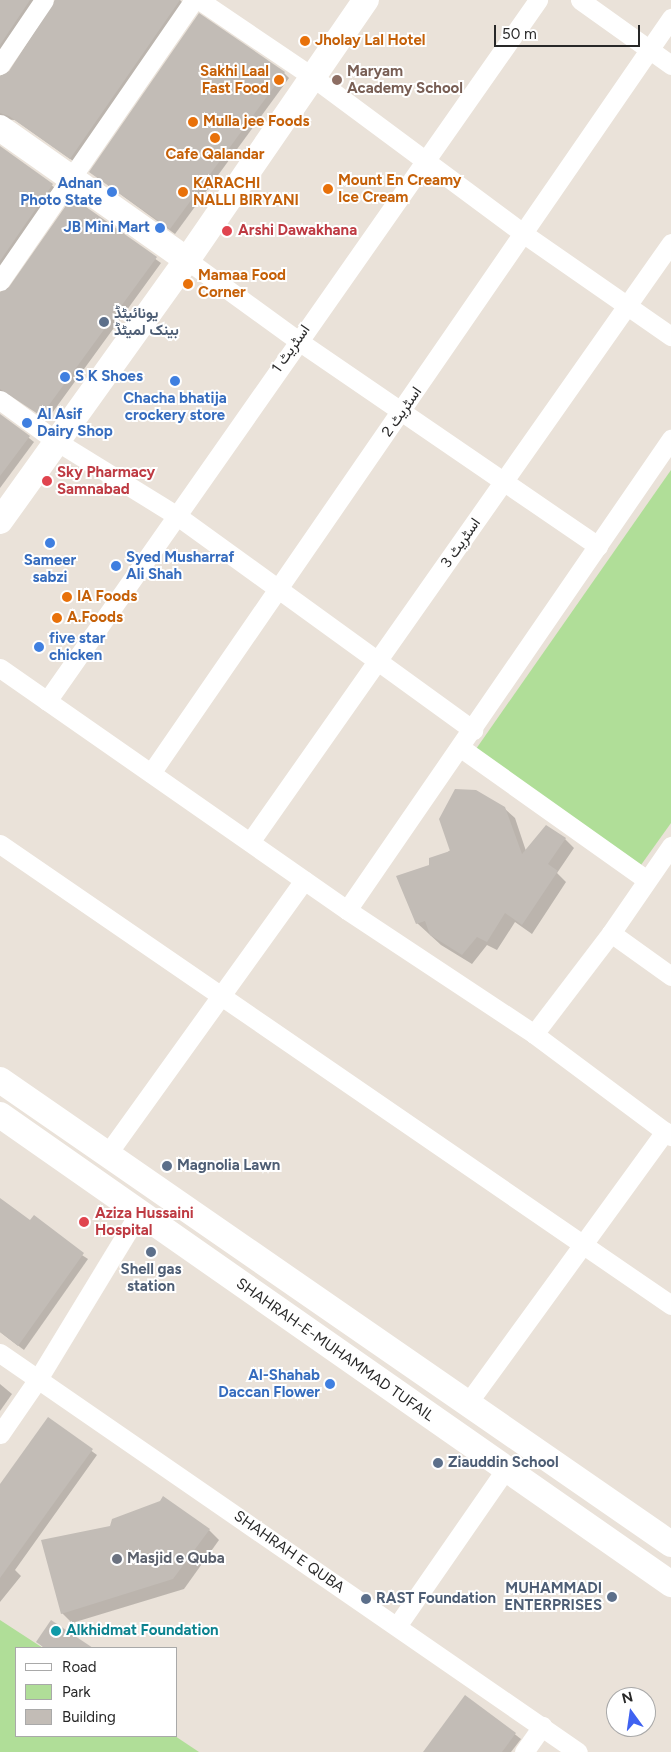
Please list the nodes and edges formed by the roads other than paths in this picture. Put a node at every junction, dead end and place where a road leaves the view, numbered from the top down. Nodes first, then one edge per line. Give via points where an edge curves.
1 (44, 0) edge
2 (194, 0) edge
3 (199, 0) edge
4 (366, 0) edge
5 (538, 0) edge
6 (580, 0) edge
7 (671, 18) edge
8 (650, 50) junction
9 (0, 65) edge
10 (671, 65) edge
11 (314, 78) junction
12 (0, 128) edge
13 (424, 161) junction
14 (73, 180) junction
15 (524, 234) junction
16 (671, 243) edge
17 (187, 260) junction
18 (0, 281) edge
19 (627, 306) junction
20 (671, 336) edge
21 (297, 340) junction
22 (0, 400) edge
23 (402, 412) junction
24 (671, 439) edge
25 (56, 441) junction
26 (504, 481) junction
27 (176, 515) junction
28 (0, 521) edge
29 (598, 546) junction
30 (278, 590) junction
31 (376, 662) junction
32 (0, 668) edge
33 (47, 701) junction
34 (474, 730) junction
35 (461, 748) junction
36 (150, 773) junction
37 (250, 842) junction
38 (0, 844) edge
39 (671, 846) edge
40 (304, 880) junction
41 (647, 880) junction
42 (347, 910) junction
43 (611, 933) junction
44 (671, 976) edge
45 (222, 998) junction
46 (534, 1034) junction
47 (0, 1080) edge
48 (0, 1115) edge
49 (668, 1133) edge
50 (108, 1153) junction
51 (140, 1213) junction
52 (582, 1242) junction
53 (671, 1305) edge
54 (0, 1354) edge
55 (38, 1379) junction
56 (467, 1404) junction
57 (0, 1434) edge
58 (505, 1470) junction
59 (671, 1544) edge
60 (671, 1584) edge
61 (397, 1626) junction
62 (542, 1726) junction
63 (524, 1752) edge
64 (578, 1752) edge

1 - 9 street
2 - 14 street
3 - 11 street
4 - 11 main road
5 - 13 street, اسٹریٹ 1
6 - 8 street
7 - 8 street, اسٹریٹ 2
8 - 10 street
8 - 15 street, اسٹریٹ 2
11 - 13 street
11 - 17 main road
12 - 14 main road
13 - 15 street
13 - 21 street, اسٹریٹ 1
14 - 17 main road
14 - 18 street
15 - 19 street
15 - 23 street, اسٹریٹ 2
16 - 19 street, اسٹریٹ 3
17 - 21 street
17 - 25 main road
19 - 20 street
19 - 26 street, اسٹریٹ 3
21 - 23 street
21 - 27 street, اسٹریٹ 1
22 - 25 street
23 - 26 street
23 - 30 street, اسٹریٹ 2
24 - 29 street
25 - 27 street
25 - 28 main road
26 - 29 street
26 - 31 street, اسٹریٹ 3
27 - 30 street
27 - 33 street, اسٹریٹ 1
29 - 34 street
30 - 31 street
30 - 36 street, اسٹریٹ 2
31 - 34 street
31 - 37 street, اسٹریٹ 3
32 - 33 street
33 - 36 street
34 - 35 street
35 - 41 street
35 - 42 street
36 - 37 street
37 - 40 street
38 - 45 street
39 - 41 street
40 - 42 street
40 - 45 street
41 - 43 street
42 - 46 street
43 - 44 street
43 - 46 street
45 - 50 street
45 - 52 street
46 - 49 street
47 - 50 main road, SHAHRAH-E-MUHAMMAD TUFAIL
48 - 51 main road, SHAHRAH-E-MUHAMMAD TUFAIL
49 - 52 street
50 - 56 main road, SHAHRAH-E-MUHAMMAD TUFAIL
51 - 55 street
51 - 58 main road, SHAHRAH-E-MUHAMMAD TUFAIL
52 - 53 street
52 - 56 street
54 - 55 street, SHAHRAH E QUBA
55 - 57 street
55 - 61 street, SHAHRAH E QUBA
56 - 59 main road, SHAHRAH-E-MUHAMMAD TUFAIL
58 - 60 main road, SHAHRAH-E-MUHAMMAD TUFAIL
58 - 61 street
61 - 62 street, SHAHRAH E QUBA
62 - 63 street
62 - 64 street, SHAHRAH E QUBA

